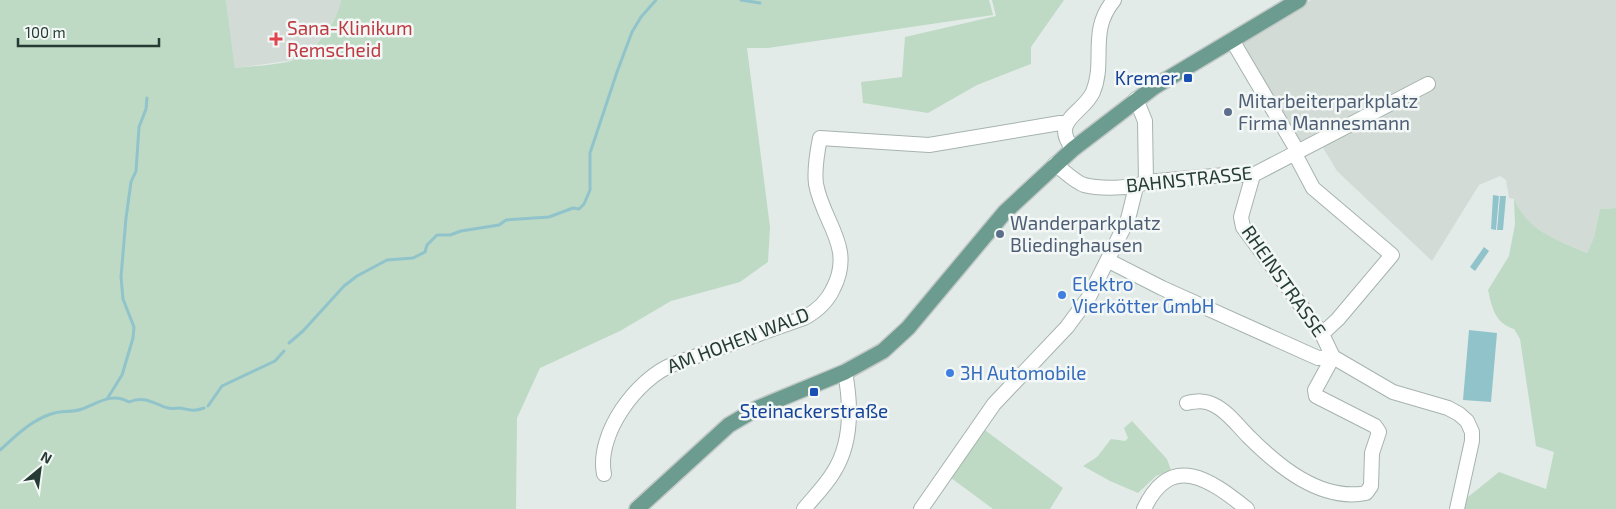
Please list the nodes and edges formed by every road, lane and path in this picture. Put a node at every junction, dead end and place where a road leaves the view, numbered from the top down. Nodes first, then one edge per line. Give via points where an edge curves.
1 (1114, 0) edge
2 (1299, 0) edge
3 (1232, 40) junction
4 (1428, 84) dead end
5 (1136, 99) junction
6 (1066, 124) junction
7 (1073, 149) junction
8 (1297, 153) junction
9 (1055, 164) junction
10 (1253, 175) junction
11 (1141, 185) junction
12 (1109, 261) junction
13 (1322, 334) junction
14 (1333, 357) junction
15 (845, 372) junction
16 (1187, 403) dead end
17 (604, 474) dead end
18 (637, 509) edge
19 (804, 509) edge
20 (921, 509) edge
21 (1144, 509) edge
22 (1248, 509) edge
23 (1457, 509) edge

1 - 6 street via 1101,22 1093,93
2 - 3 main road
3 - 5 main road
3 - 8 street
4 - 8 street, BAHNSTRASSE
5 - 7 main road
5 - 11 street via 1145,121
6 - 7 street via 1067,141
6 - 17 street, AM HOHEN WALD via 929,145 820,138 816,184 840,250 841,264 832,291 820,307 804,318 656,372 641,386 612,425 602,464
7 - 9 main road
8 - 10 street, BAHNSTRASSE
8 - 13 street via 1313,188 1392,255
9 - 11 street, BAHNSTRASSE via 1084,184
9 - 15 main road via 1005,212 896,341
10 - 11 street, BAHNSTRASSE
10 - 13 street, RHEINSTRASSE via 1241,217 1242,227
11 - 12 street
12 - 14 street via 1318,358
12 - 20 street via 1072,321 994,404
13 - 14 street, RHEINSTRASSE
14 - 16 street via 1315,390 1316,396 1375,426 1379,432 1372,453 1371,486 1366,493 1337,492 1311,484 1271,459 1220,408 1205,402
14 - 23 street, RHEINSTRASSE via 1392,392 1448,408 1467,421 1472,441
15 - 18 main road via 758,408 729,425
15 - 19 street via 849,414 842,453 834,472
21 - 22 street via 1162,484 1174,476 1183,475 1206,480

